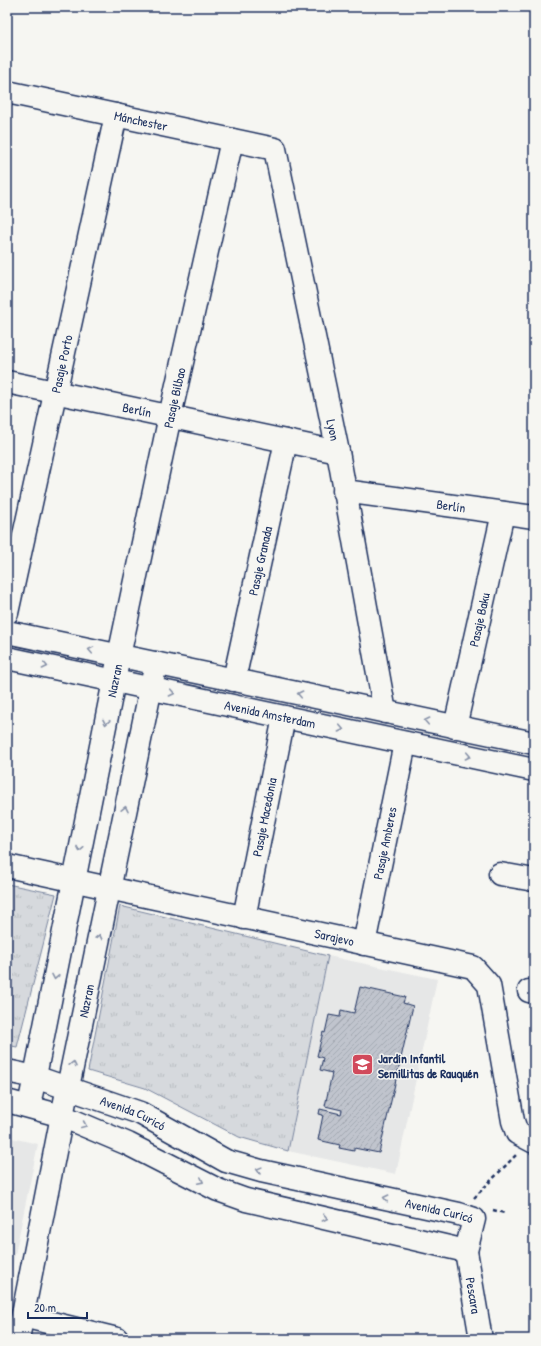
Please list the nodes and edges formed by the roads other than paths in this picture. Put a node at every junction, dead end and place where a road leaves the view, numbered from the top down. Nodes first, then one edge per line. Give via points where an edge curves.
1 (7, 92) edge
2 (116, 115) junction
3 (232, 140) junction
4 (275, 149) joint
5 (7, 382) edge
6 (55, 392) junction
7 (170, 416) junction
8 (286, 441) junction
9 (338, 452) junction
10 (344, 491) junction
11 (503, 513) junction
12 (534, 517) edge
13 (7, 613) edge
14 (7, 632) edge
15 (119, 656) junction
16 (7, 658) edge
17 (156, 663) junction
18 (234, 680) junction
19 (114, 681) junction
20 (150, 689) junction
21 (385, 712) junction
22 (284, 717) junction
23 (455, 727) junction
24 (405, 743) junction
25 (534, 743) edge
26 (534, 770) edge
27 (7, 866) edge
28 (500, 874) dead end
29 (74, 880) junction
30 (534, 880) edge
31 (109, 888) junction
32 (244, 918) junction
33 (364, 944) junction
34 (7, 1070) edge
35 (35, 1077) junction
36 (68, 1088) junction
37 (7, 1101) edge
38 (29, 1106) junction
39 (62, 1116) junction
40 (532, 1141) edge
41 (466, 1251) junction
42 (23, 1316) junction
43 (18, 1339) edge
44 (117, 1339) edge
45 (482, 1339) edge

1 - 2 street, Mánchester
2 - 3 street, Mánchester
2 - 6 street, Pasaje Porto
3 - 4 street, Mánchester
3 - 7 street, Pasaje Bilbao
4 - 9 street, Lyon
5 - 6 street, Berlín
6 - 7 street, Berlín
6 - 13 street, Pasaje Porto
7 - 8 street, Berlín
7 - 15 street, Pasaje Bilbao
8 - 9 street, Berlín
8 - 18 street, Pasaje Granada
9 - 10 street, Lyon
10 - 11 street, Berlín
10 - 21 street, Lyon
11 - 12 street, Berlín
11 - 23 street, Pasaje Baku
15 -> 14 street, Avenida Amsterdam
15 - 17 street, Avenida Amsterdam
15 - 19 street, Nazran
16 -> 19 street, Avenida Amsterdam
17 - 18 street, Avenida Amsterdam
17 - 20 street, Nazran
21 -> 18 street, Avenida Amsterdam
19 - 20 street, Avenida Amsterdam
19 -> 29 street, Nazran
20 -> 22 street, Avenida Amsterdam
31 -> 20 street, Nazran
23 -> 21 street, Avenida Amsterdam
22 -> 24 street, Avenida Amsterdam
22 - 32 street, Pasaje Macedonia
23 - 25 street, Avenida Amsterdam
24 -> 26 street, Avenida Amsterdam
24 - 33 street, Pasaje Amberes
27 - 29 street, Sarajevo
28 - 30 street
29 - 31 street, Sarajevo
29 -> 35 street, Nazran
31 - 32 street, Sarajevo
36 -> 31 street, Nazran
32 - 33 street, Sarajevo
33 - 40 street, Sarajevo via 473,967 488,985 517,1133
34 - 35 street, Avenida Curicó
35 - 36 street, Avenida Curicó
35 - 38 street, Nazran
36 - 39 street, Nazran
41 -> 36 street, Avenida Curicó via 474,1219 226,1161 140,1113
37 - 38 street
38 - 39 street
39 -> 41 street via 128,1144 218,1190 246,1200
39 - 42 street, Nazran
41 - 45 street, Pescara
42 - 43 street, Nazran
42 - 44 street

